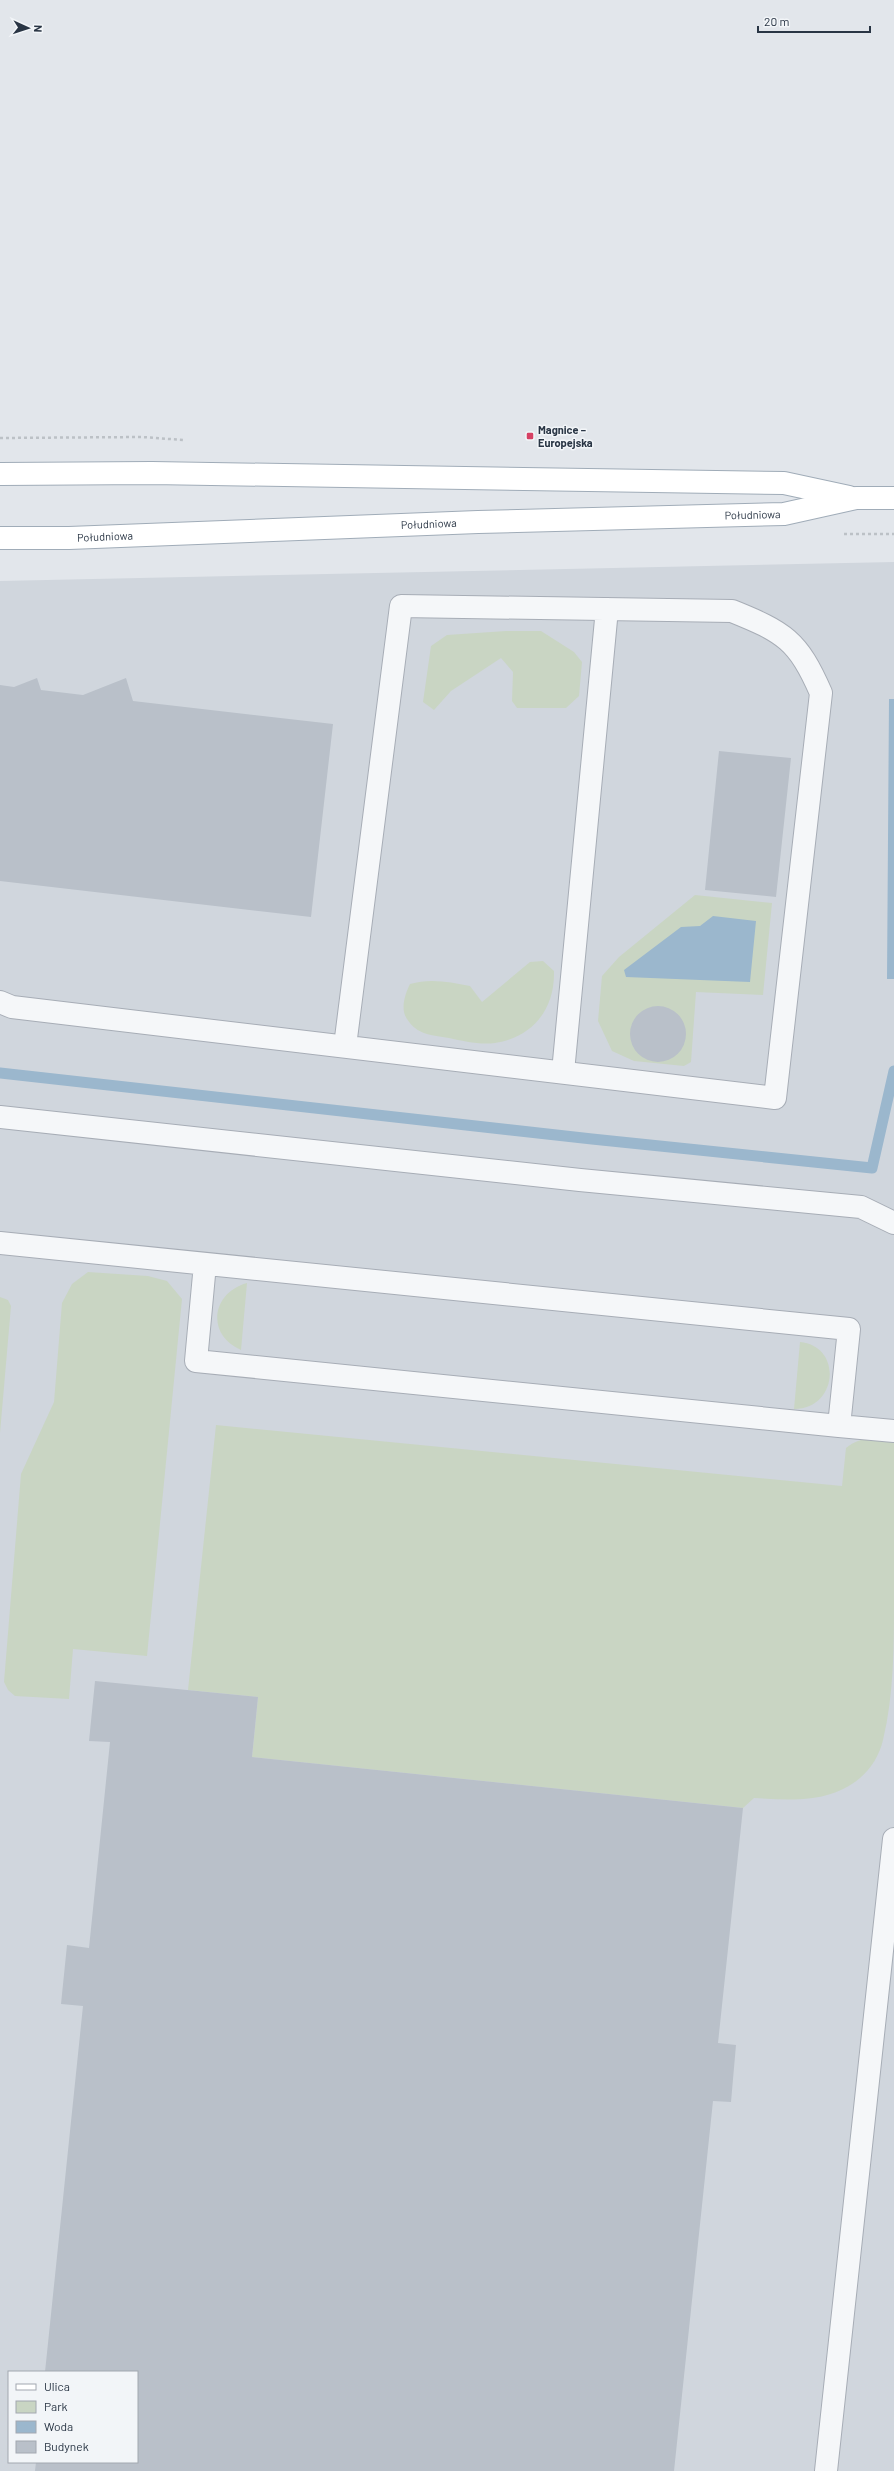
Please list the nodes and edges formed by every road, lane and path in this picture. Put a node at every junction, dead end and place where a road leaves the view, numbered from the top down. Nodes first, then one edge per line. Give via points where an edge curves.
1 (0, 474) edge
2 (856, 498) junction
3 (894, 498) edge
4 (0, 538) edge
5 (607, 609) junction
6 (0, 1002) edge
7 (345, 1046) junction
8 (564, 1072) junction
9 (0, 1117) edge
10 (894, 1223) edge
11 (0, 1243) edge
12 (205, 1264) junction
13 (839, 1426) junction
14 (894, 1432) edge
15 (894, 1839) edge
16 (826, 2471) edge

1 - 2 main road, Południowa via 152,473 784,483
2 - 3 main road, Południowa
2 - 4 main road, Południowa via 784,514 486,522 77,538
5 - 7 lane via 401,606
5 - 8 lane
5 - 8 lane via 732,611 765,624 794,643 810,667 821,693 775,1098
6 - 7 lane via 12,1007
7 - 8 lane
9 - 10 lane via 580,1180 861,1207
11 - 12 lane
12 - 13 lane via 196,1361
12 - 13 lane via 850,1329
13 - 14 lane
15 - 16 lane

